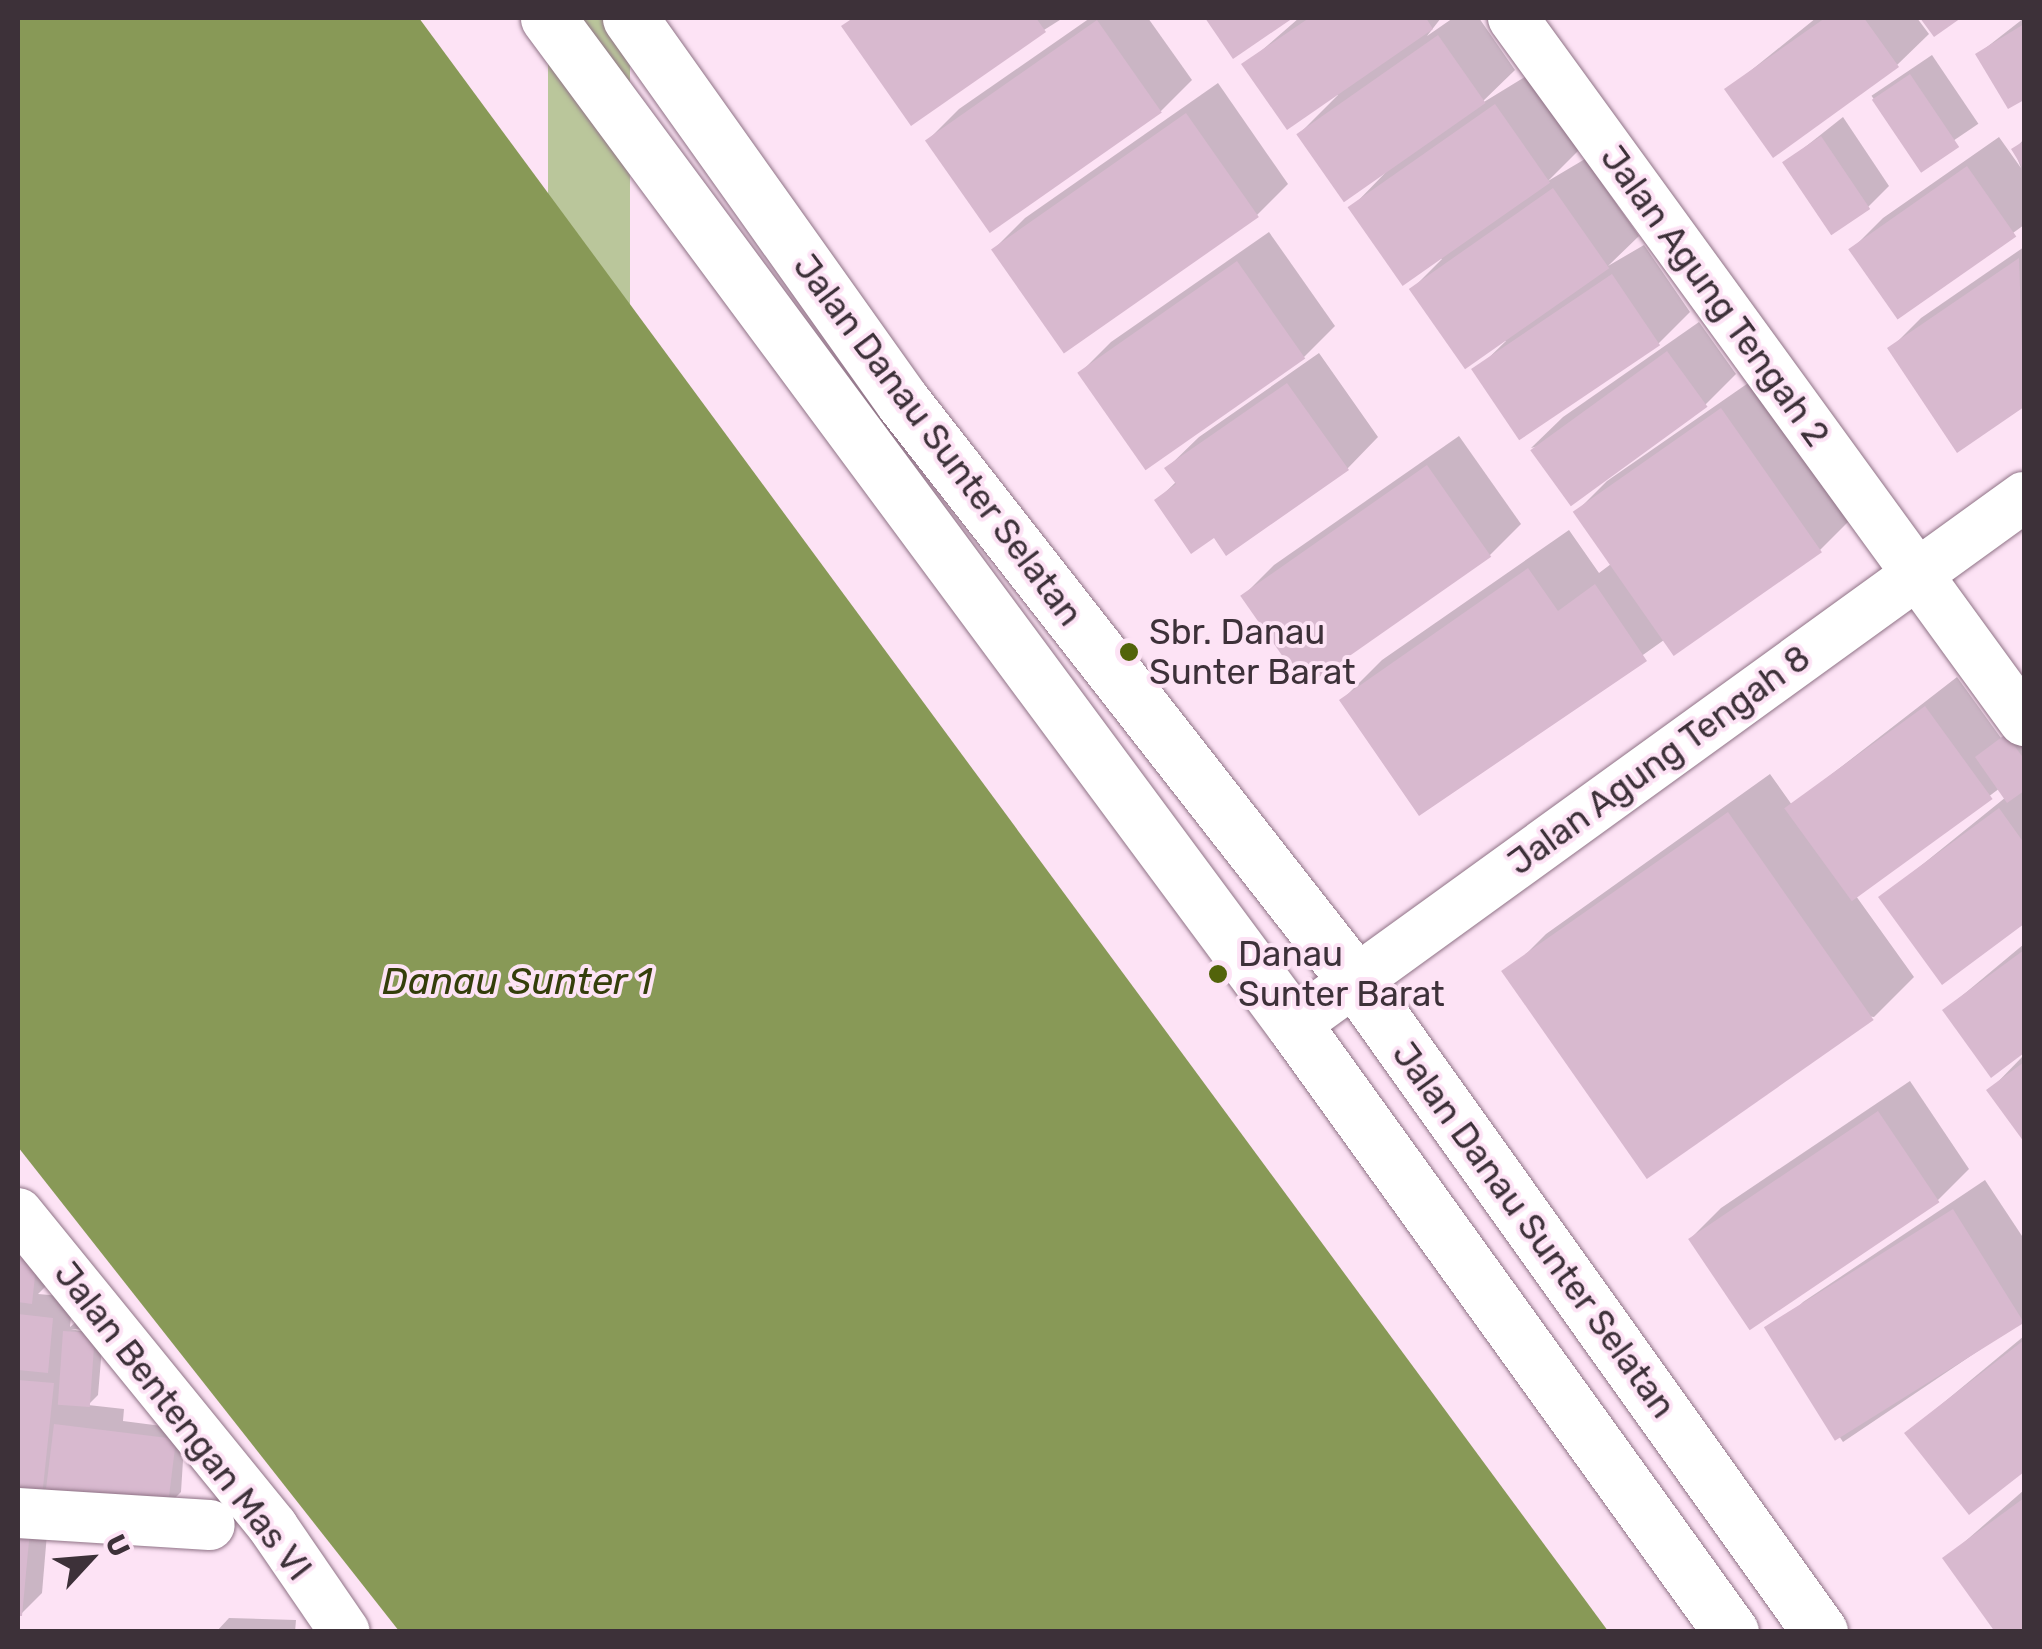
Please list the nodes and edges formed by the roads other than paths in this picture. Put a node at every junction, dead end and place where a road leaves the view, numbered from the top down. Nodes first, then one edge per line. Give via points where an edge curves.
1 (548, 18) edge
2 (630, 18) edge
3 (1513, 18) edge
4 (2024, 497) edge
5 (1917, 574) junction
6 (2024, 721) edge
7 (1355, 980) junction
8 (1294, 1025) junction
9 (18, 1212) edge
10 (18, 1513) edge
11 (210, 1524) dead end
12 (345, 1632) edge
13 (1730, 1632) edge
14 (1820, 1632) edge

1 - 8 street, Jalan Danau Sunter Selatan
2 - 7 street, Jalan Danau Sunter Selatan via 903,402
3 - 5 street, Jalan Agung Tengah 2
4 - 5 street, Jalan Agung Tengah 8
5 - 6 street, Jalan Agung Tengah 2
5 - 7 street, Jalan Agung Tengah 8
7 - 8 street, Jalan Agung Tengah 8
7 - 14 street, Jalan Danau Sunter Selatan
8 - 13 street, Jalan Danau Sunter Selatan
9 - 12 street, Jalan Bentengan Mas VI via 273,1528
10 - 11 street

